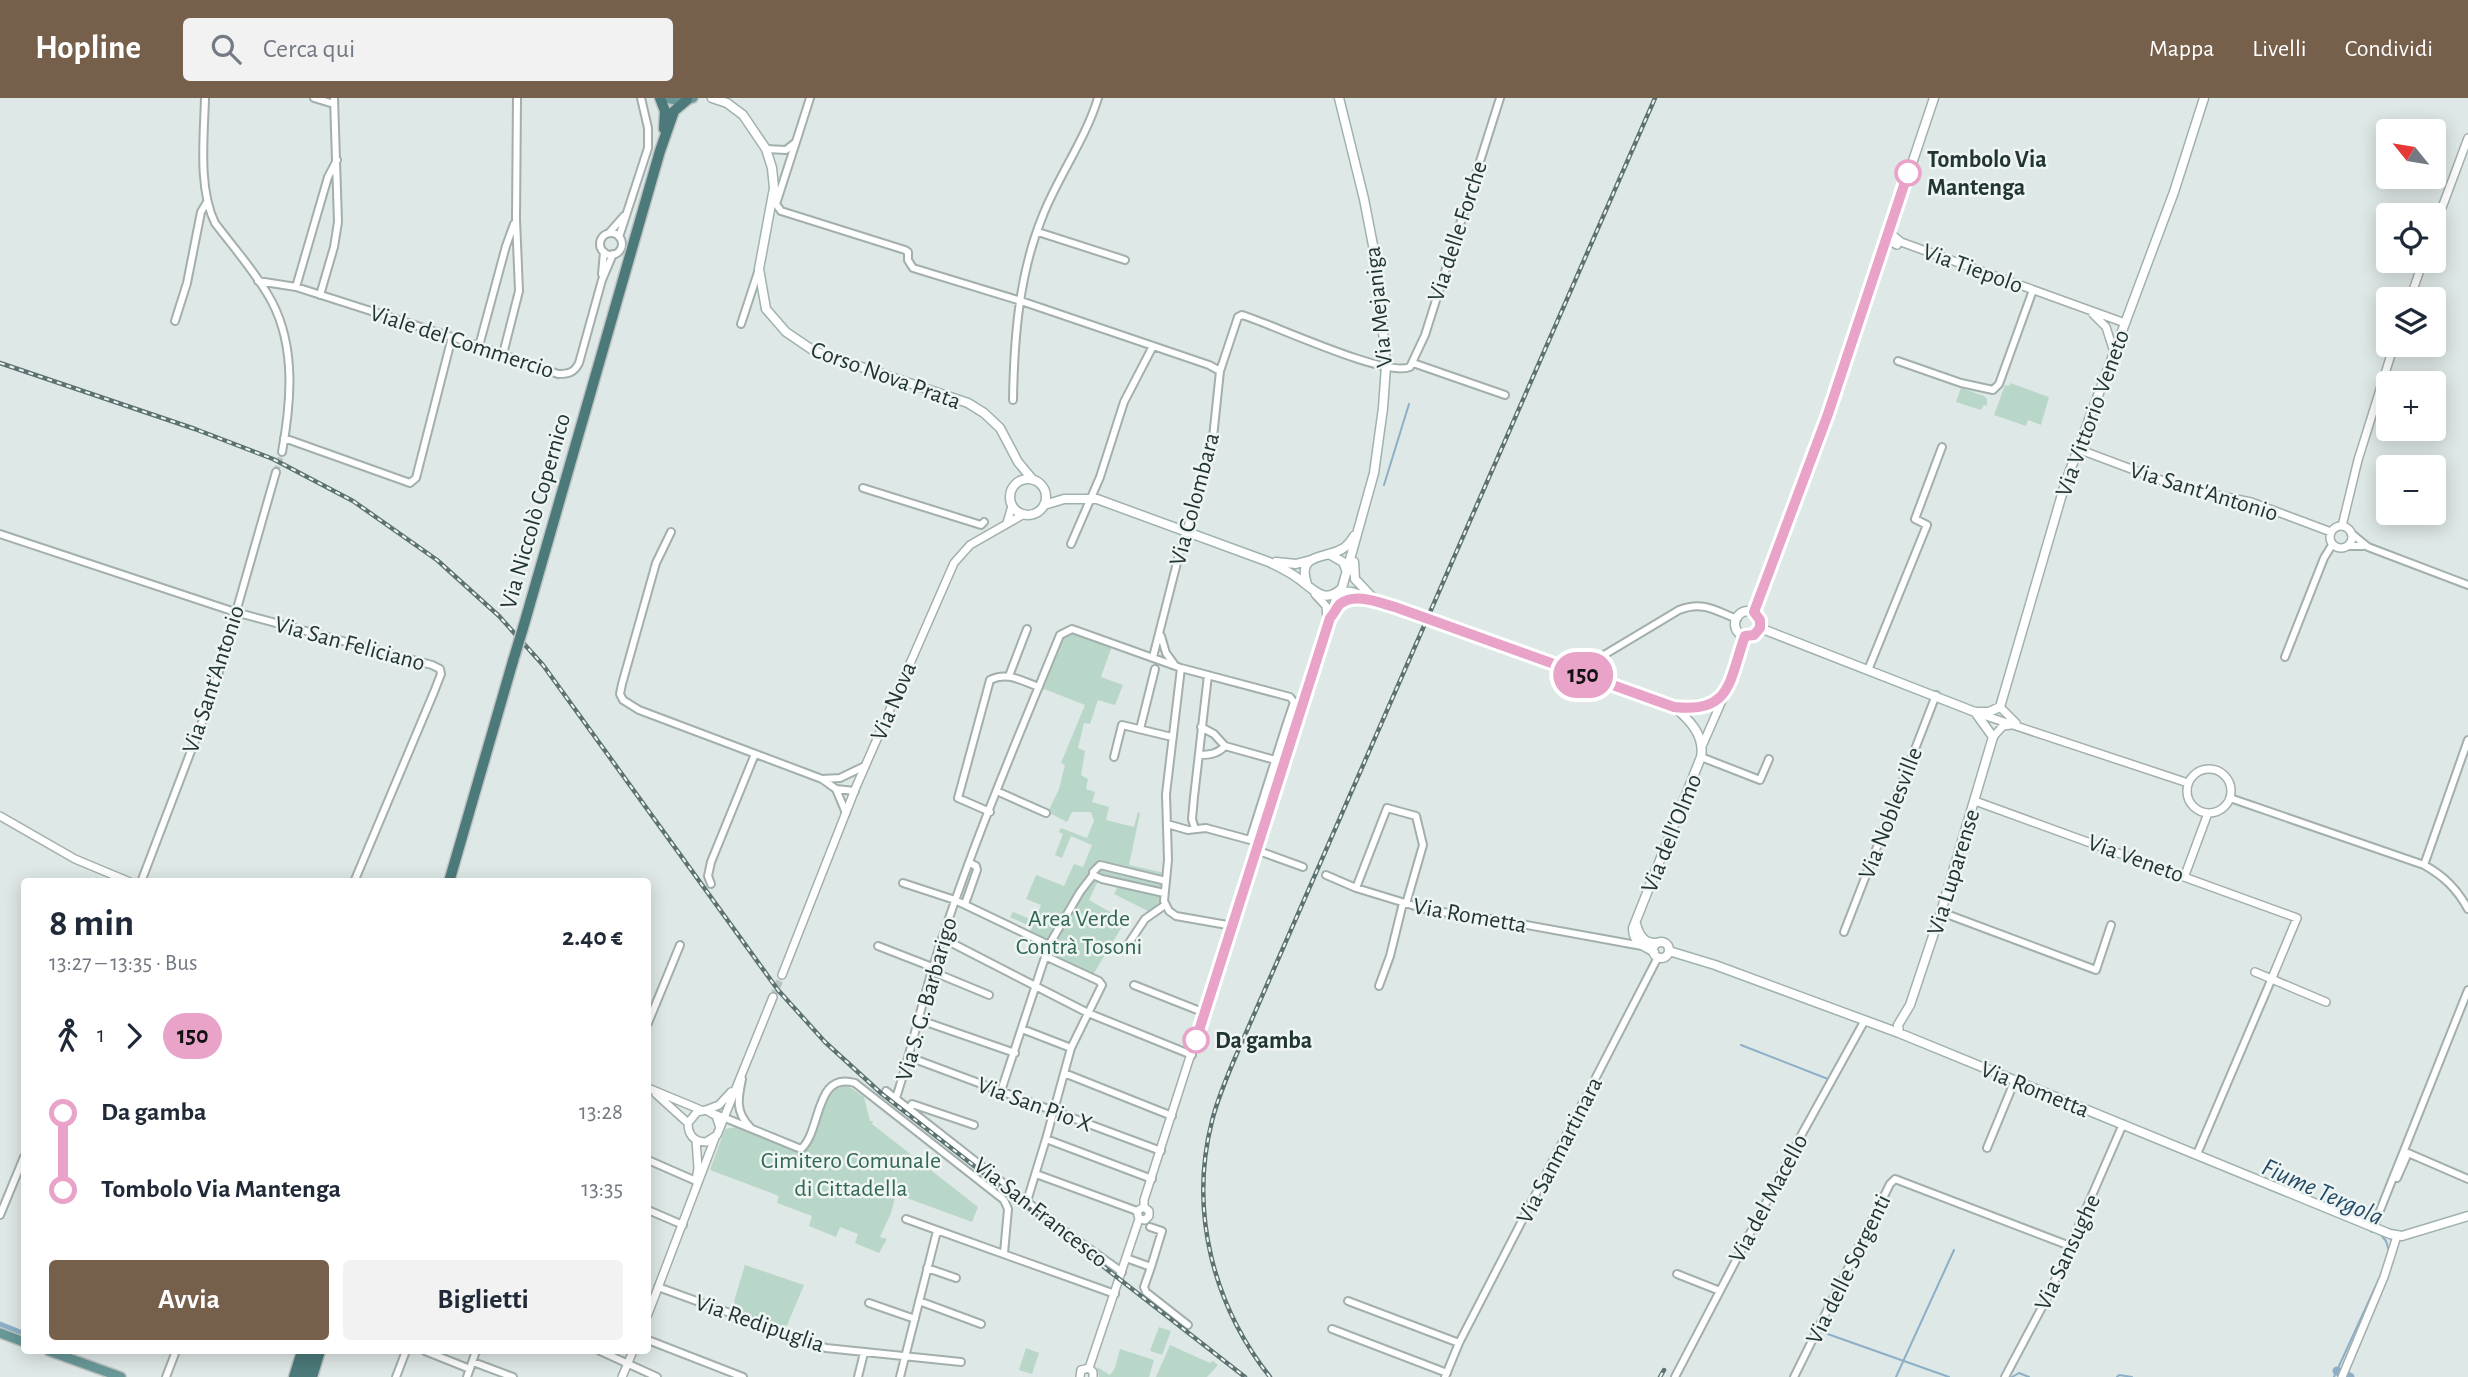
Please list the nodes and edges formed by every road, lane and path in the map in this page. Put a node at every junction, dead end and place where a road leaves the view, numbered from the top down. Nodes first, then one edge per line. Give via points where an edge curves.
1 (205, 98) edge
2 (314, 98) edge
3 (517, 98) edge
4 (641, 98) edge
5 (660, 98) edge
6 (666, 98) edge
7 (712, 98) edge
8 (810, 98) edge
9 (1098, 98) edge
10 (1339, 98) edge
11 (1500, 98) edge
12 (1934, 98) edge
13 (2204, 98) edge
14 (690, 99) edge
15 (334, 101) edge
16 (725, 101) edge
17 (2468, 138) edge
18 (796, 142) junction
19 (766, 149) junction
20 (660, 150) junction
21 (338, 158) junction
22 (207, 202) junction
23 (2444, 203) edge
24 (628, 212) junction
25 (516, 219) junction
26 (1038, 232) junction
27 (610, 233) junction
28 (619, 237) junction
29 (1891, 238) junction
30 (604, 252) junction
31 (613, 254) junction
32 (1125, 260) dead end
33 (759, 269) junction
34 (602, 280) junction
35 (258, 281) junction
36 (296, 287) junction
37 (2033, 290) junction
38 (320, 295) junction
39 (750, 297) junction
40 (1021, 301) junction
41 (2132, 307) junction
42 (766, 309) junction
43 (2089, 312) junction
44 (2111, 318) junction
45 (175, 321) dead end
46 (741, 324) dead end
47 (2124, 326) junction
48 (2106, 327) junction
49 (452, 337) junction
50 (479, 346) junction
51 (1153, 346) junction
52 (2114, 352) junction
53 (503, 355) junction
54 (2390, 357) edge
55 (1898, 361) dead end
56 (1413, 363) junction
57 (1386, 366) junction
58 (1220, 371) junction
59 (1506, 395) dead end
60 (1013, 401) dead end
61 (284, 438) junction
62 (1942, 447) dead end
63 (2078, 449) junction
64 (282, 452) tunnel mouth
65 (1012, 453) junction
66 (276, 472) tunnel mouth
67 (1032, 480) junction
68 (1017, 483) junction
69 (863, 488) dead end
70 (1044, 490) junction
71 (1072, 498) junction
72 (1091, 498) junction
73 (1044, 505) junction
74 (1012, 506) junction
75 (1024, 514) junction
76 (1363, 518) junction
77 (984, 522) dead end
78 (1007, 524) junction
79 (2342, 526) junction
80 (1360, 530) junction
81 (1186, 531) junction
82 (671, 532) dead end
83 (2331, 532) junction
84 (2351, 533) junction
85 (0, 534) edge
86 (1071, 544) dead end
87 (2332, 545) junction
88 (2348, 547) junction
89 (2368, 547) junction
90 (1329, 554) junction
91 (1311, 559) junction
92 (1269, 562) junction
93 (1347, 575) junction
94 (2468, 585) edge
95 (1307, 586) junction
96 (1338, 592) junction
97 (1315, 593) junction
98 (1371, 599) junction
99 (236, 612) junction
100 (1409, 612) tunnel mouth
101 (1754, 612) junction
102 (1330, 618) junction
103 (1737, 619) junction
104 (1443, 624) tunnel mouth
105 (1161, 625) junction
106 (1760, 628) junction
107 (1027, 629) dead end
108 (1326, 633) junction
109 (1745, 636) junction
110 (1153, 657) junction
111 (2285, 657) dead end
112 (1178, 667) junction
113 (1564, 668) junction
114 (1155, 669) dead end
115 (1868, 670) junction
116 (1208, 675) junction
117 (1009, 676) junction
118 (1039, 687) junction
119 (1936, 695) junction
120 (1724, 696) junction
121 (1674, 707) junction
122 (2000, 707) junction
123 (1702, 708) junction
124 (1975, 712) junction
125 (1714, 716) junction
126 (1691, 724) junction
127 (1710, 725) junction
128 (2019, 725) junction
129 (1201, 727) junction
130 (1291, 727) junction
131 (1140, 729) junction
132 (1172, 737) junction
133 (1993, 737) junction
134 (2468, 740) edge
135 (1703, 744) junction
136 (1225, 746) junction
137 (755, 754) junction
138 (1199, 755) junction
139 (1114, 757) dead end
140 (1701, 757) junction
141 (1769, 759) dead end
142 (1275, 760) junction
143 (865, 766) junction
144 (840, 778) junction
145 (822, 779) junction
146 (2188, 783) junction
147 (836, 789) junction
148 (856, 789) junction
149 (1002, 793) dead end
150 (2231, 798) junction
151 (1975, 801) junction
152 (990, 812) junction
153 (846, 813) junction
154 (1046, 813) dead end
155 (2208, 813) junction
156 (0, 816) edge
157 (1260, 822) junction
158 (1167, 824) junction
159 (1195, 829) junction
160 (1256, 850) junction
161 (970, 863) junction
162 (2424, 865) junction
163 (1303, 867) dead end
164 (2185, 875) junction
165 (1093, 876) junction
166 (1326, 876) dead end
167 (120, 878) edge
168 (143, 878) edge
169 (356, 878) edge
170 (451, 878) edge
171 (1166, 881) junction
172 (903, 883) dead end
173 (711, 884) dead end
174 (1356, 888) junction
175 (1164, 893) junction
176 (955, 900) junction
177 (965, 904) junction
178 (1405, 904) junction
179 (1165, 905) junction
180 (2468, 909) edge
181 (1941, 912) junction
182 (2111, 925) dead end
183 (1233, 926) junction
184 (1844, 932) dead end
185 (1636, 936) junction
186 (942, 938) junction
187 (1617, 941) junction
188 (1129, 943) dead end
189 (1657, 943) junction
190 (680, 945) dead end
191 (1049, 945) junction
192 (878, 946) dead end
193 (1642, 946) junction
194 (1669, 951) junction
195 (1656, 955) junction
196 (1045, 957) junction
197 (932, 969) junction
198 (2255, 972) dead end
199 (782, 975) tunnel mouth
200 (2272, 978) junction
201 (1134, 985) dead end
202 (1036, 986) junction
203 (1379, 986) dead end
204 (2468, 990) edge
205 (989, 995) dead end
206 (773, 998) tunnel mouth
207 (2326, 1002) dead end
208 (1088, 1013) junction
209 (1205, 1013) junction
210 (651, 1016) edge
211 (920, 1020) junction
212 (1865, 1020) junction
213 (1022, 1029) junction
214 (1899, 1033) junction
215 (1070, 1048) junction
216 (1015, 1054) junction
217 (1192, 1055) junction
218 (909, 1057) junction
219 (744, 1070) junction
220 (1064, 1073) junction
221 (2015, 1080) junction
222 (651, 1089) edge
223 (651, 1090) edge
224 (886, 1091) dead end
225 (1001, 1091) junction
226 (896, 1098) junction
227 (909, 1109) junction
228 (1054, 1110) junction
229 (707, 1111) junction
230 (1172, 1116) junction
231 (724, 1118) junction
232 (688, 1123) junction
233 (2123, 1124) junction
234 (974, 1125) dead end
235 (754, 1130) junction
236 (718, 1133) junction
237 (1046, 1139) junction
238 (696, 1140) junction
239 (1987, 1148) dead end
240 (1161, 1151) junction
241 (2197, 1154) junction
242 (651, 1161) edge
243 (21, 1164) edge
244 (1036, 1174) junction
245 (1152, 1179) junction
246 (2468, 1179) edge
247 (696, 1181) junction
248 (2395, 1183) dead end
249 (694, 1197) junction
250 (1027, 1201) junction
251 (651, 1211) edge
252 (1140, 1213) junction
253 (0, 1215) edge
254 (2468, 1215) edge
255 (906, 1219) dead end
256 (682, 1225) junction
257 (1150, 1227) dead end
258 (2373, 1228) junction
259 (937, 1231) junction
260 (2397, 1236) junction
261 (2070, 1246) junction
262 (1004, 1253) junction
263 (1126, 1258) junction
264 (1151, 1267) junction
265 (927, 1268) junction
266 (1122, 1272) junction
267 (1677, 1274) dead end
268 (956, 1279) dead end
269 (659, 1287) junction
270 (1720, 1291) junction
271 (1115, 1294) junction
272 (919, 1301) junction
273 (1348, 1301) dead end
274 (869, 1303) dead end
275 (651, 1307) edge
276 (915, 1318) junction
277 (981, 1324) dead end
278 (1188, 1325) dead end
279 (1332, 1329) dead end
280 (0, 1333) edge
281 (21, 1341) edge
282 (651, 1341) edge
283 (1459, 1343) junction
284 (864, 1353) junction
285 (57, 1354) edge
286 (175, 1354) edge
287 (301, 1354) edge
288 (310, 1354) edge
289 (319, 1354) edge
290 (405, 1354) edge
291 (434, 1354) edge
292 (475, 1354) edge
293 (606, 1354) edge
294 (632, 1354) edge
295 (905, 1357) junction
296 (961, 1362) dead end
297 (627, 1364) junction
298 (471, 1366) junction
299 (1089, 1368) junction
300 (2343, 1374) edge
301 (1446, 1375) edge
302 (740, 1376) edge
303 (121, 1377) edge
304 (166, 1377) edge
305 (294, 1377) edge
306 (303, 1377) edge
307 (312, 1377) edge
308 (396, 1377) edge
309 (467, 1377) edge
310 (513, 1377) edge
311 (622, 1377) edge
312 (657, 1377) edge
313 (858, 1377) edge
314 (900, 1377) edge
315 (1080, 1377) edge
316 (1093, 1377) edge
317 (1675, 1377) edge
318 (1794, 1377) edge
319 (2005, 1377) edge

1 - 22 street
2 - 15 street
3 - 25 street
4 - 24 street, Viale del Commercio via 648,148
5 - 20 highway, Via Niccolò Copernico via 665,111
6 - 14 main road
7 - 16 main road
8 - 18 street
9 - 26 street
10 - 57 main road, Via Mejaniga via 1378,271
11 - 56 street, Via delle Forche
12 - 29 main road
13 - 41 main road, Via Vittorio Veneto
14 - 20 highway, Via Niccolò Copernico via 674,111
15 - 21 street
16 - 19 main road via 743,116
17 - 23 street
18 - 19 street via 786,150
18 - 40 street via 776,204 781,211 905,250 914,268
19 - 33 main road via 774,188
20 - 170 highway, Via Niccolò Copernico, bridge
21 - 36 street via 328,177
21 - 38 street via 338,222
22 - 35 street via 215,223
22 - 45 street
24 - 27 street, Viale del Commercio
24 - 28 street, Viale del Commercio
25 - 50 street
25 - 53 street via 519,290
26 - 32 street
26 - 40 street
27 - 28 street
27 - 30 street, Viale del Commercio via 601,239
28 - 31 street, Viale del Commercio via 620,249
29 - 37 street, Via Tiepolo
29 - 101 main road via 1883,248 1828,414
30 - 31 street
30 - 34 street, Viale del Commercio
31 - 34 street, Viale del Commercio
33 - 39 street
33 - 42 main road
34 - 53 street, Viale del Commercio via 576,369 558,374
35 - 36 street, Viale del Commercio
35 - 61 street via 273,303 285,340 289,409
36 - 38 street, Viale del Commercio
37 - 43 street, Via Tiepolo
37 - 55 street, Via Tiepolo via 1993,390
38 - 49 street, Viale del Commercio
39 - 42 street
39 - 46 street
40 - 51 street
40 - 60 street
41 - 44 street
41 - 47 main road, Via Vittorio Veneto
42 - 65 main road, Corso Nova Prata via 786,332 814,351 968,403 1000,428
43 - 44 street, Via Tiepolo
43 - 48 street, Via Tiepolo
44 - 47 street, Via Tiepolo
47 - 48 street
47 - 52 main road, Via Vittorio Veneto
48 - 52 street
49 - 50 street, Viale del Commercio
49 - 61 street via 416,478 410,483
50 - 53 street, Viale del Commercio
51 - 58 street
51 - 72 street via 1125,402
52 - 63 main road, Via Vittorio Veneto
54 - 79 street
56 - 57 street via 1405,369
56 - 59 street
57 - 58 street, Via Colombara via 1242,315 1233,328
57 - 76 main road, Via Mejaniga via 1379,441
58 - 81 street, Via Colombara via 1212,447
61 - 64 street
62 - 115 street via 1915,519 1927,525
63 - 83 street, Via Sant'Antonio via 2182,488 2251,502
63 - 122 main road, Via Vittorio Veneto
65 - 67 main road, Corso Nova Prata
65 - 68 main road, Corso Nova Prata
66 - 99 street, Via Sant'Antonio
67 - 68 main road
67 - 70 main road, Via Nova
68 - 74 main road via 1010,496
69 - 77 street via 981,525
70 - 71 main road, Via Nova
70 - 73 main road
71 - 72 main road, Via Nova
71 - 73 main road, Via Nova
72 - 81 main road, Via Nova
72 - 86 street
73 - 75 main road, Via Nova via 1037,512
74 - 75 main road
74 - 78 street
75 - 78 street, Via Nova
76 - 80 main road, Via Mejaniga
76 - 90 main road, Via Mejaniga via 1348,545
78 - 143 street, Via Nova via 970,545 954,564
79 - 83 street
79 - 84 street
80 - 93 main road, Via Mejaniga
80 - 98 main road, Via Mejaniga via 1353,575
81 - 92 main road, Via Nova
81 - 105 street, Via Colombara
82 - 137 street via 656,564 620,694 630,706
83 - 87 street
84 - 88 street
84 - 89 street
85 - 99 street, Via San Feliciano
87 - 88 street
87 - 111 street
88 - 89 street
89 - 94 street
90 - 91 main road, Via Mejaniga
90 - 93 main road via 1343,562
91 - 92 main road, Via Nova via 1296,564
91 - 95 main road via 1305,572
92 - 95 main road, Via Nova
93 - 96 main road, Via Mejaniga
93 - 98 main road
95 - 97 main road, Via Mejaniga
96 - 97 main road
96 - 98 main road
96 - 102 street, Via Mejaniga
97 - 108 street, Via Mejaniga via 1326,606
98 - 100 main road
98 - 102 street via 1344,601
99 - 168 street, Via Sant'Antonio via 212,695
99 - 169 street, Via San Feliciano via 440,669
101 - 103 main road via 1744,612
101 - 106 main road
102 - 108 street, Via Mejaniga
103 - 109 main road via 1737,629
103 - 113 street via 1693,605 1599,658
104 - 113 main road
105 - 110 street, Via Colombara
105 - 112 street via 1161,639
106 - 109 main road
106 - 115 main road
107 - 117 street
108 - 130 street, Via Mejaniga
109 - 120 street, Via dell'Olmo
110 - 112 street
110 - 118 street, Via S. G. Barbarigo via 1066,630
112 - 116 street
112 - 132 street
113 - 121 main road
114 - 131 street
115 - 119 main road
116 - 129 street
116 - 130 street via 1293,700
117 - 118 street
117 - 152 street via 990,680 958,798
118 - 152 street, Via S. G. Barbarigo
119 - 124 main road
119 - 184 street, Via Noblesville
120 - 123 street
120 - 125 street, Via dell'Olmo
121 - 123 street
121 - 126 main road
122 - 124 main road
122 - 128 street
123 - 125 street
123 - 126 street via 1694,711
124 - 128 street
124 - 133 main road
125 - 127 street, Via dell'Olmo
126 - 127 street via 1702,729
126 - 135 main road, Via dell'Olmo
127 - 135 street, Via dell'Olmo
128 - 133 street via 2003,726
128 - 146 street
129 - 136 street
129 - 138 street
130 - 142 street
130 - 157 street, Via Mejaniga
131 - 132 street
131 - 139 street via 1122,725
132 - 158 street
133 - 151 main road, Via Luparense
134 - 162 street
135 - 140 main road, Via dell'Olmo
136 - 138 street via 1211,755
136 - 142 street
137 - 145 street
137 - 173 street via 711,862
138 - 159 street via 1192,819
140 - 141 street via 1760,780
140 - 185 main road, Via dell'Olmo via 1635,921
142 - 157 street
143 - 144 street
143 - 148 street, Via Nova
144 - 145 street
144 - 148 street
145 - 147 street
146 - 150 street via 2196,773 2215,769 2227,777
146 - 155 street via 2191,803
147 - 148 street
147 - 153 street
148 - 153 street, Via Nova
149 - 154 street
150 - 155 street via 2222,810
150 - 162 street
151 - 164 street, Via Veneto
151 - 181 main road, Via Luparense
152 - 161 street, Via S. G. Barbarigo
153 - 199 street, Via Nova
155 - 164 street
156 - 167 street via 75,859
157 - 159 street via 1250,840
157 - 160 street, Via Mejaniga
158 - 159 street
158 - 171 street
160 - 163 street
160 - 183 street, Via Mejaniga
161 - 176 street, Via S. G. Barbarigo
161 - 177 street via 977,870
162 - 180 street via 2458,890
164 - 200 street, Via Veneto via 2297,918
165 - 171 street via 1100,865
165 - 175 street
165 - 191 street
166 - 174 street, Via Rometta
171 - 175 street
172 - 176 street
174 - 178 street, Via Rometta
174 - 178 street via 1387,808 1416,816 1423,845
175 - 179 street
176 - 177 street
176 - 186 street, Via S. G. Barbarigo
177 - 191 street
178 - 187 street, Via Rometta
178 - 203 street
179 - 183 street via 1176,916
179 - 188 street via 1145,919
181 - 182 street via 2096,970
181 - 214 main road, Via Luparense via 1910,1005 1898,1025
183 - 209 street, Via Mejaniga
185 - 187 street, Via Rometta
185 - 189 main road, Via Rometta
185 - 193 main road, Via Rometta
186 - 197 street, Via S. G. Barbarigo
186 - 202 street
187 - 193 street, Via Rometta
189 - 194 main road, Via Rometta via 1665,942
189 - 195 main road
190 - 210 street
191 - 196 street
192 - 197 street
193 - 195 main road, Via Rometta
194 - 195 main road via 1665,957
194 - 212 main road, Via Rometta
195 - 283 street, Via Sanmartinara
196 - 202 street
196 - 208 street via 1099,981 1102,985
197 - 205 street
197 - 211 street, Via S. G. Barbarigo
198 - 200 street
200 - 207 street
200 - 241 street
201 - 209 street
202 - 208 street
202 - 213 street
204 - 258 street
206 - 219 street
208 - 215 street
208 - 217 street
209 - 217 street, Via Mejaniga
211 - 216 street
211 - 218 street, Via S. G. Barbarigo
212 - 214 main road, Via Rometta
212 - 270 street, Via del Macello
213 - 215 street
213 - 216 street
214 - 221 main road, Via Rometta
215 - 220 street
216 - 225 street
217 - 230 street, Via Mejaniga
218 - 225 street, Via San Pio X
218 - 226 street, Via S. G. Barbarigo
219 - 229 street via 729,1096
219 - 231 street
219 - 235 street via 739,1112
220 - 228 street
220 - 230 street
221 - 233 main road, Via Rometta
221 - 239 street
222 - 229 street
223 - 232 street
224 - 226 street, Via San Francesco
225 - 228 street, Via San Pio X
226 - 227 street, Via San Francesco
227 - 234 street via 912,1104
227 - 250 street, Via San Francesco
228 - 237 street
228 - 240 street, Via San Pio X
229 - 231 street
229 - 232 street via 693,1115
229 - 236 street via 719,1120
230 - 240 street, Via Mejaniga
231 - 235 street
231 - 236 street
232 - 238 street
233 - 241 main road, Via Rometta
233 - 261 street, Via Sansughe
235 - 236 street via 728,1124
235 - 262 street via 801,1149 826,1091 835,1082 855,1083 1004,1200 1008,1209
236 - 238 street via 706,1142
236 - 249 street
237 - 244 street
237 - 245 street
238 - 247 street
240 - 245 street, Via Mejaniga
241 - 258 main road, Via Rometta
242 - 247 street
243 - 253 street
244 - 250 street
244 - 252 street
245 - 252 street, Via Mejaniga
246 - 248 street via 2408,1153
247 - 249 street
249 - 256 street
250 - 266 street, Via San Francesco
251 - 256 street
252 - 263 street, Via Mejaniga
254 - 260 main road
255 - 259 street
256 - 269 street
257 - 264 street via 1162,1231
258 - 260 main road, Via Rometta
259 - 262 street
259 - 265 street
260 - 300 street
261 - 318 street, Via delle Sorgenti via 1895,1180
261 - 319 street, Via Sansughe
262 - 271 street
263 - 264 street
263 - 266 street, Via Mejaniga
264 - 278 street via 1146,1292
265 - 268 street
265 - 272 street
266 - 271 street, Via Mejaniga
267 - 270 street
269 - 275 street
269 - 284 street, Via Redipuglia via 826,1348
270 - 317 street, Via del Macello
271 - 299 street, Via Mejaniga
272 - 276 street
272 - 277 street
273 - 283 street
274 - 276 street
276 - 295 street
279 - 301 street, Via Sanmartinara
280 - 281 main road
282 - 302 street
283 - 301 street, Via Sanmartinara
284 - 295 street, Via Redipuglia
284 - 313 street
285 - 303 main road
286 - 304 street
287 - 305 highway
288 - 306 highway
289 - 307 highway
290 - 308 street
291 - 298 street
292 - 298 street
293 - 297 street
294 - 297 street
295 - 296 street, Via Redipuglia
295 - 314 street
297 - 311 street
297 - 312 street
298 - 309 street
298 - 310 street
299 - 315 street via 1082,1370
299 - 316 street

